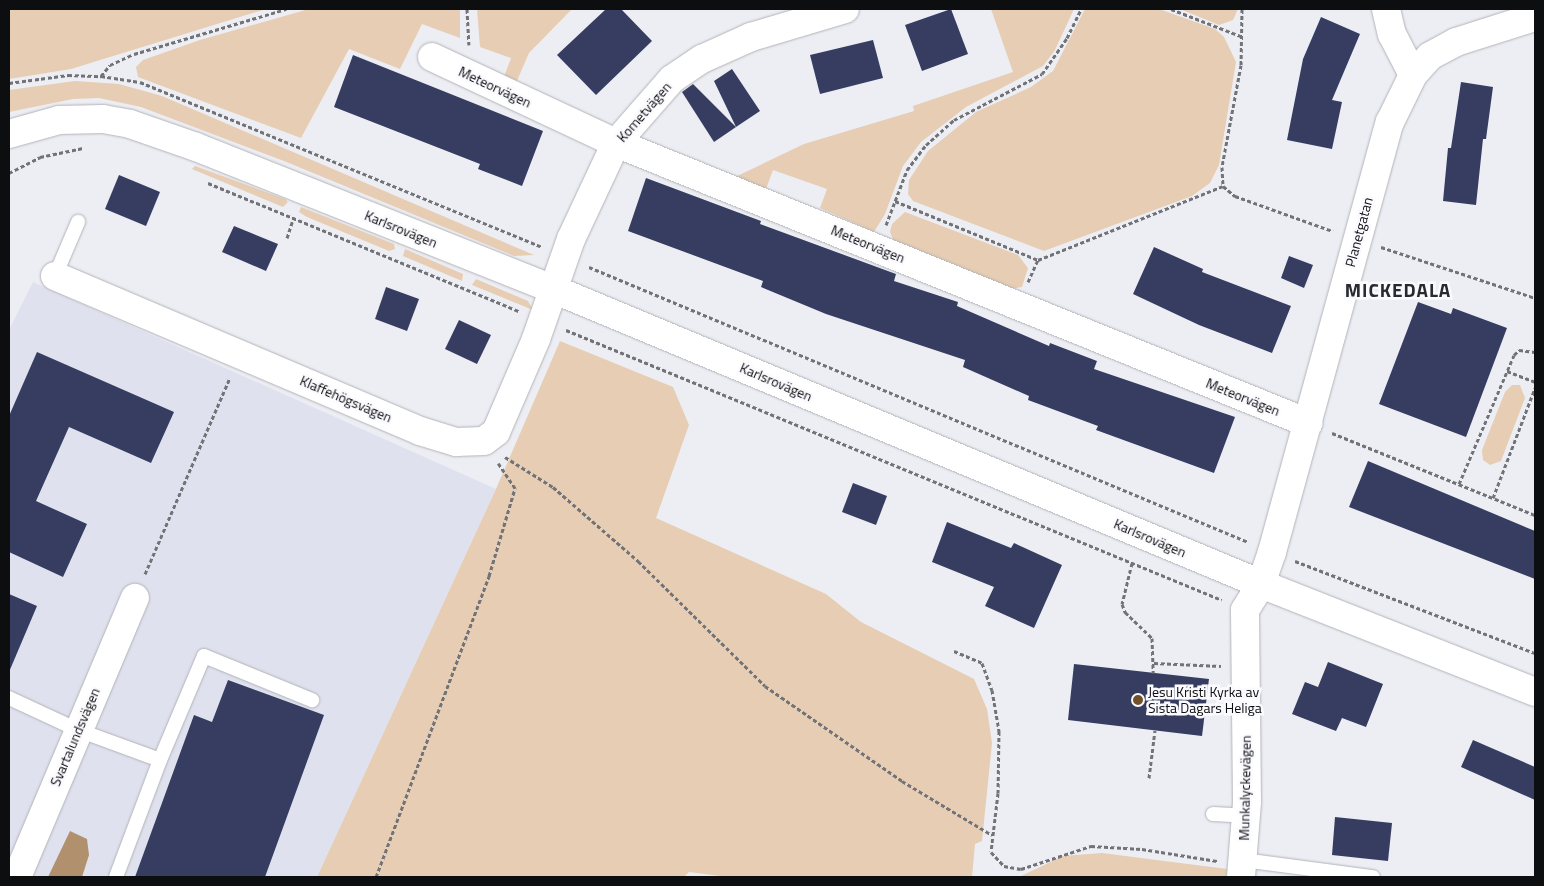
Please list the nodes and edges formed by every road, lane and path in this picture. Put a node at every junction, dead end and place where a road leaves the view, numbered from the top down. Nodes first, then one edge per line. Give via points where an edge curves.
1 (286, 9) edge
2 (467, 9) edge
3 (845, 9) edge
4 (1081, 9) edge
5 (1171, 9) edge
6 (1242, 9) edge
7 (1386, 9) edge
8 (1535, 17) edge
9 (1243, 37) junction
10 (432, 57) dead end
11 (458, 69) junction
12 (1413, 75) junction
13 (101, 76) junction
14 (9, 83) edge
15 (9, 134) edge
16 (616, 143) junction
17 (86, 148) dead end
18 (9, 173) edge
19 (203, 181) dead end
20 (1224, 186) junction
21 (895, 201) junction
22 (78, 222) dead end
23 (1357, 239) junction
24 (877, 247) junction
25 (565, 257) junction
26 (55, 276) joint
27 (553, 289) junction
28 (1535, 298) edge
29 (542, 320) junction
30 (1535, 352) edge
31 (241, 354) junction
32 (1507, 371) junction
33 (1535, 382) edge
34 (1535, 388) edge
35 (1308, 423) junction
36 (484, 441) junction
37 (1459, 484) junction
38 (1492, 498) junction
39 (1535, 515) edge
40 (1272, 552) junction
41 (1132, 563) junction
42 (1261, 584) junction
43 (135, 598) joint
44 (1245, 610) junction
45 (954, 652) dead end
46 (1535, 653) edge
47 (1154, 662) junction
48 (1246, 666) junction
49 (1153, 673) dead end
50 (1535, 692) edge
51 (9, 698) edge
52 (312, 700) dead end
53 (78, 730) junction
54 (1155, 730) dead end
55 (160, 760) junction
56 (1149, 778) dead end
57 (1212, 814) dead end
58 (1246, 816) junction
59 (992, 835) junction
60 (1242, 868) edge
61 (16, 877) edge
62 (116, 877) edge
63 (376, 877) edge
64 (1373, 877) edge

1 - 13 path via 134,54 110,64
2 - 11 path via 469,44
3 - 16 street, Kometvägen via 751,37 702,59 672,79
4 - 21 path via 1067,38 1042,74 954,120 926,145 907,170
5 - 9 path
6 - 9 path
7 - 12 street via 1392,34
8 - 12 street, Planetgatan via 1456,42 1430,56
9 - 20 path via 1222,167
10 - 11 street, Meteorvägen
11 - 16 street, Meteorvägen
12 - 23 street, Planetgatan via 1390,122
13 - 14 path via 68,75
13 - 25 path via 140,82 229,116
15 - 27 street, Karlsrovägen via 59,120 103,119 130,124 196,147
16 - 24 street, Meteorvägen
16 - 25 street, Kometvägen
17 - 18 path via 40,157
19 - 29 path
20 - 21 path via 1038,260
20 - 23 path via 1235,196
21 - 24 path
22 - 26 lane
23 - 28 path
23 - 35 street, Planetgatan
24 - 35 street, Meteorvägen
25 - 27 street, Kometvägen
25 - 40 path
26 - 31 street, Klaffehögsvägen
27 - 29 street
27 - 42 street, Karlsrovägen
29 - 36 street via 496,432
29 - 41 path
30 - 32 path via 1519,350
31 - 36 street, Klaffehögsvägen via 420,431 456,442
31 - 43 path
32 - 33 path
32 - 37 path
34 - 38 path
35 - 37 path
35 - 40 street, Planetgatan
36 - 59 path via 552,487 631,555 765,686 902,781
36 - 63 path via 515,488 489,576
37 - 38 path
38 - 39 path
40 - 42 street, Planetgatan
40 - 46 path
41 - 44 path
41 - 47 path via 1122,604 1125,612 1152,638
42 - 44 street
42 - 50 street, Karlsrovägen
43 - 53 street, Svartalundsvägen
44 - 48 street, Munkalyckevägen
45 - 59 path via 982,663 992,690 999,731 998,793
47 - 48 path
47 - 49 path
48 - 58 street, Munkalyckevägen
51 - 53 lane
52 - 55 lane via 204,656
53 - 55 lane
53 - 61 street, Svartalundsvägen
54 - 56 path
55 - 62 lane
57 - 58 lane
58 - 60 street, Munkalyckevägen
59 - 60 path via 991,852 1004,866 1020,869 1091,846 1142,849
60 - 64 lane

